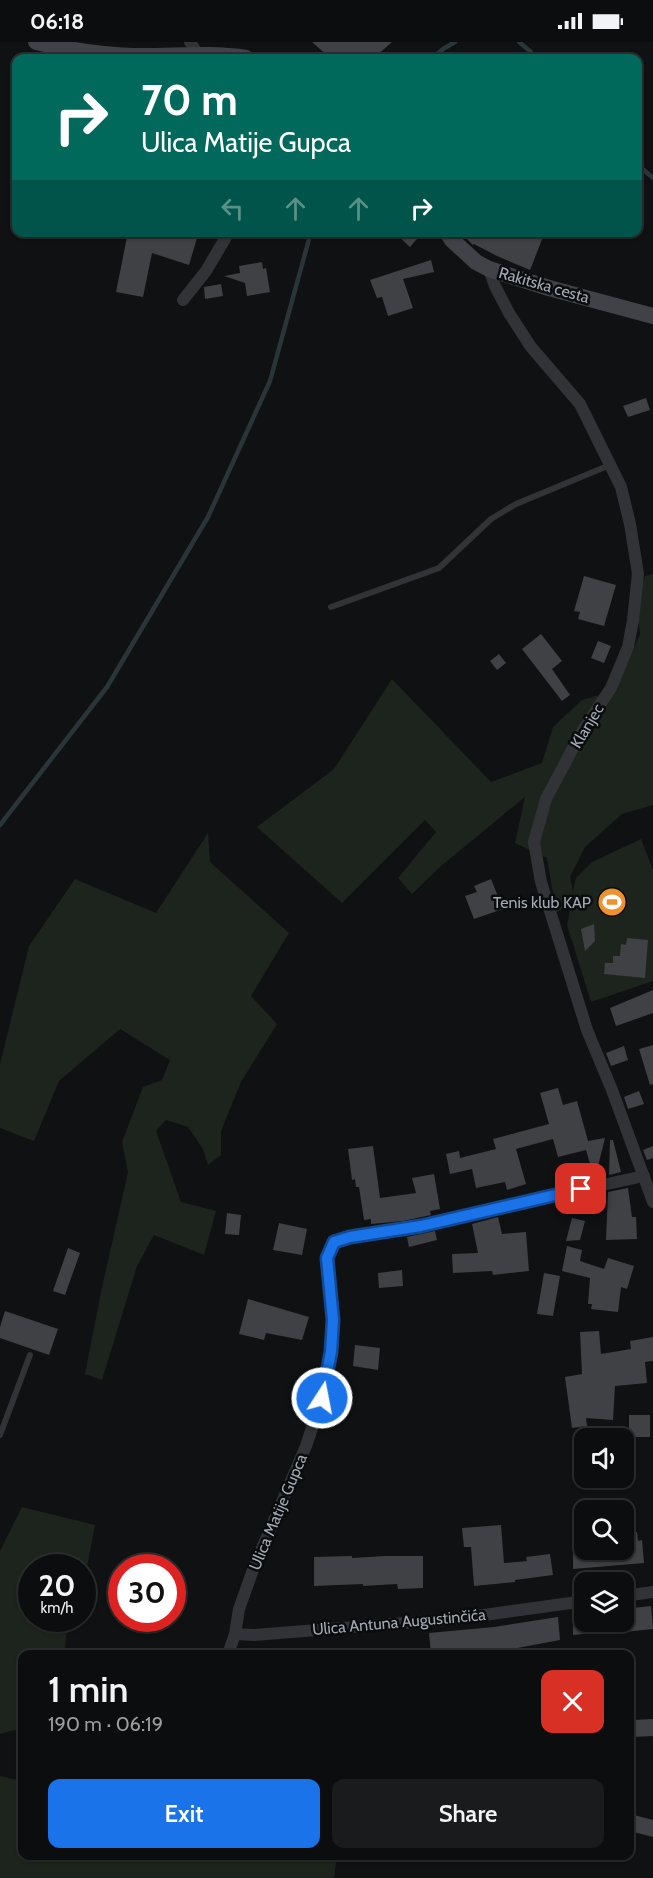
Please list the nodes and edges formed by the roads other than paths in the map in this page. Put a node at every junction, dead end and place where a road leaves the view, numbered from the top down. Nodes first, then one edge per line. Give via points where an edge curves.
1 (36, 42) edge
2 (195, 49) edge
3 (109, 54) edge
4 (150, 54) edge
5 (223, 54) edge
6 (226, 237) edge
7 (450, 237) edge
8 (489, 269) junction
9 (183, 300) dead end
10 (653, 316) edge
11 (611, 464) junction
12 (331, 607) dead end
13 (644, 1176) junction
14 (653, 1202) edge
15 (30, 1355) dead end
16 (0, 1435) edge
17 (653, 1592) edge
18 (634, 1595) edge
19 (574, 1603) edge
20 (235, 1634) junction
21 (229, 1650) edge

1 - 3 main road
2 - 4 main road
2 - 5 main road
6 - 9 street
7 - 8 main road, Rakitska cesta
8 - 10 main road, Rakitska cesta
8 - 11 street, Klanjec via 509,313 531,347 580,404
11 - 12 lane via 516,504 491,519 439,568
11 - 13 street, Klanjec via 626,506 638,574 630,638 611,688 581,733 546,799 534,842 541,882 587,1030
13 - 14 street, Klanjec
13 - 20 street, Ulica Matije Gupca via 334,1242 327,1258 333,1320 322,1398 254,1568
15 - 16 lane
17 - 18 street
19 - 20 street, Ulica Antuna Augustinčića via 455,1619
20 - 21 street

